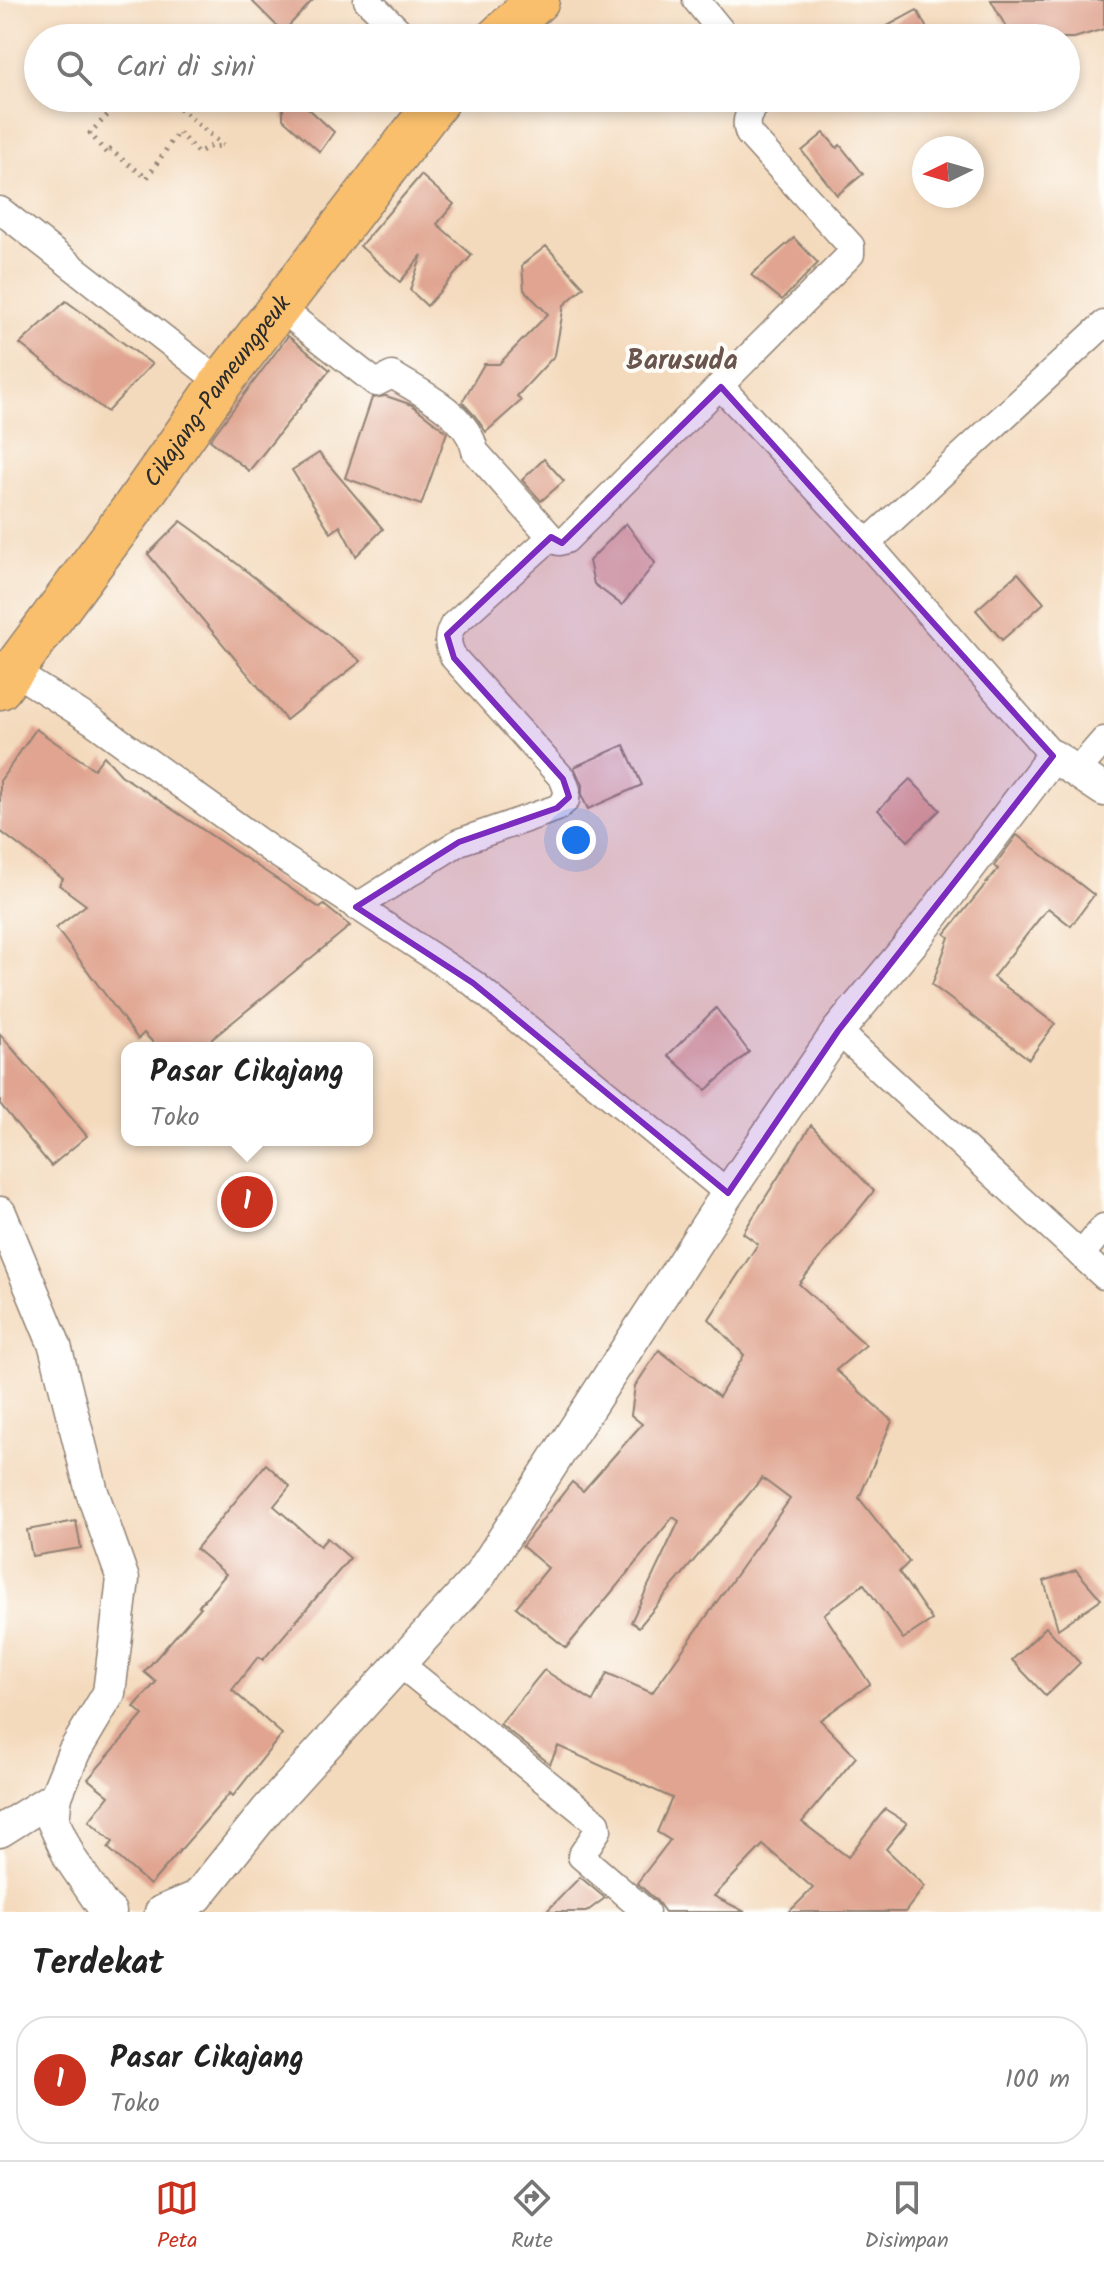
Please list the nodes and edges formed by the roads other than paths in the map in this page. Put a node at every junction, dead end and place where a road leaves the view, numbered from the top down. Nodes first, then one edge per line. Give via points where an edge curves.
1 (367, 0) edge
2 (538, 0) edge
3 (696, 0) edge
4 (392, 24) edge
5 (512, 24) edge
6 (716, 24) edge
7 (429, 112) edge
8 (750, 112) edge
9 (0, 210) edge
10 (279, 307) junction
11 (1104, 324) edge
12 (221, 383) junction
13 (721, 387) junction
14 (551, 537) junction
15 (867, 543) junction
16 (7, 680) edge
17 (1104, 740) edge
18 (1064, 764) junction
19 (1104, 790) edge
20 (356, 907) junction
21 (838, 1031) junction
22 (728, 1193) junction
23 (0, 1213) edge
24 (1104, 1227) edge
25 (1081, 1255) junction
26 (1104, 1276) edge
27 (400, 1664) junction
28 (56, 1796) junction
29 (0, 1831) edge
30 (110, 1912) edge
31 (161, 1912) edge
32 (646, 1912) edge

1 - 4 street
2 - 5 main road
3 - 6 street
7 - 10 main road, Cikajang-Pameungpeuk
8 - 13 street via 749,134 852,250
9 - 12 street
10 - 12 main road, Cikajang-Pameungpeuk
10 - 14 street via 376,383 392,375 437,402 472,437 475,451
11 - 15 street
12 - 16 main road, Cikajang-Pameungpeuk
13 - 14 street via 566,540
13 - 15 street
14 - 20 street via 447,635 454,658 563,779 566,800 557,808 459,842
15 - 18 street
16 - 20 street via 92,721
17 - 18 street
18 - 19 street
18 - 21 street
20 - 22 street via 473,983
21 - 22 street
21 - 25 street
22 - 27 street via 480,1575
23 - 28 street via 55,1346 92,1492 123,1579 109,1693 74,1752
24 - 25 street
25 - 26 street
27 - 31 street via 267,1810 197,1897
27 - 32 street via 597,1823 581,1856
28 - 29 street
28 - 30 street via 53,1821 58,1833

